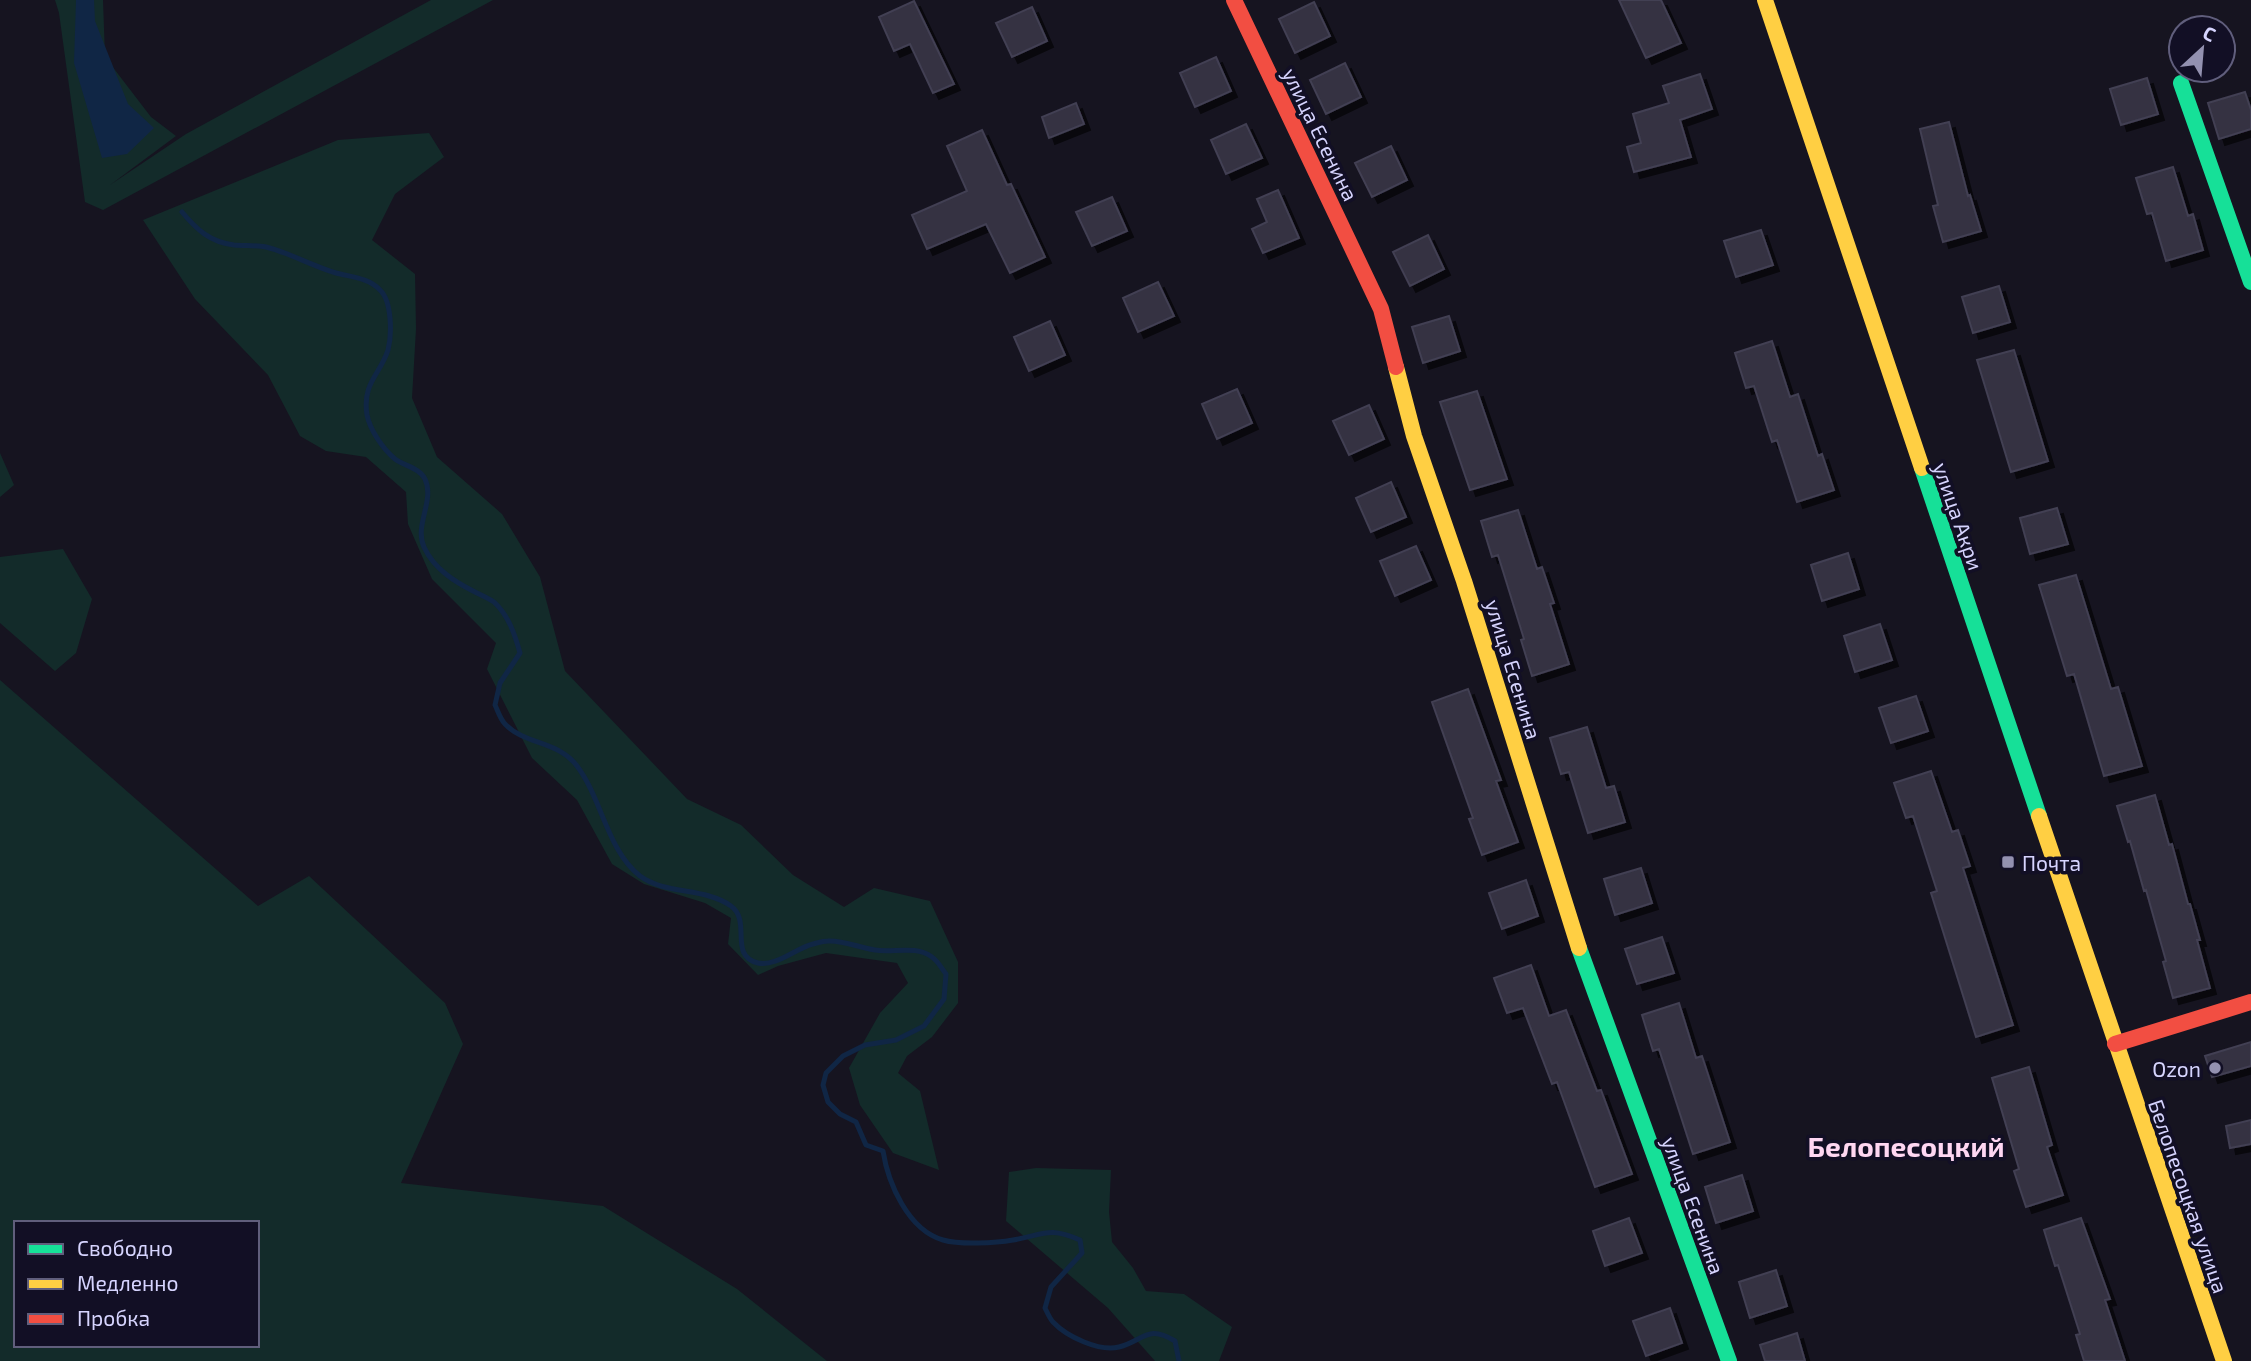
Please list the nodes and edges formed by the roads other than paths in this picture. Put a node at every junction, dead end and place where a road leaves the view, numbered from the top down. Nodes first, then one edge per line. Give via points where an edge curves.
1 (1234, 0) edge
2 (1765, 0) edge
3 (2181, 84) edge
4 (2251, 282) edge
5 (2251, 1002) edge
6 (2115, 1044) junction
7 (1729, 1361) edge
8 (2224, 1361) edge

1 - 7 street, улица Есенина via 1381,309 1414,436 1585,967
2 - 6 street, улица Акри
3 - 4 street
5 - 6 street
6 - 8 street, Белопесоцкая улица

